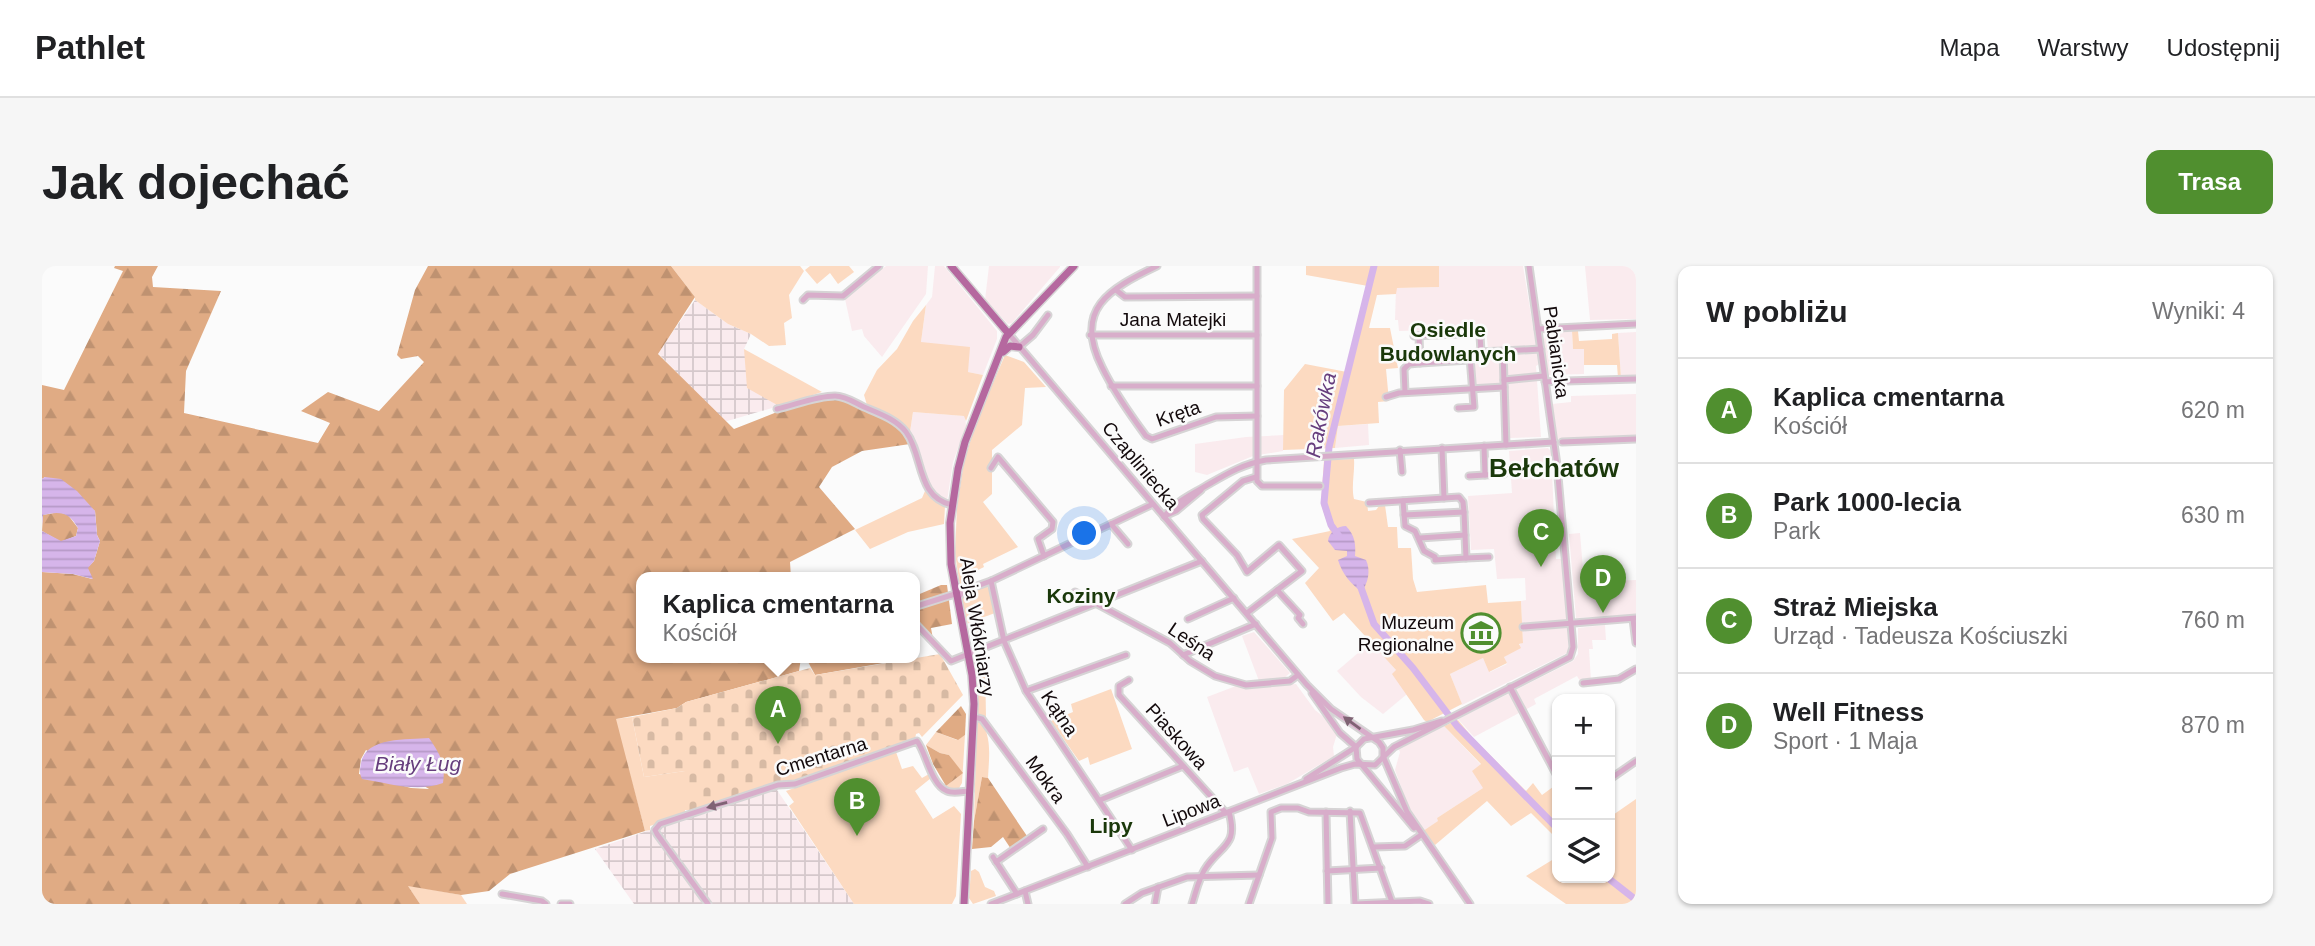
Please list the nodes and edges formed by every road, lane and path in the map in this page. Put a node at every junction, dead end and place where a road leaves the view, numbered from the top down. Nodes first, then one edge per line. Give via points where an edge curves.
1 (879, 266) edge
2 (951, 266) edge
3 (1073, 266) edge
4 (1157, 266) edge
5 (1257, 266) edge
6 (1529, 266) edge
7 (1066, 270) edge
8 (1116, 290) junction
9 (1257, 296) junction
10 (803, 300) dead end
11 (1048, 315) dead end
12 (1636, 324) edge
13 (1538, 329) junction
14 (1008, 334) junction
15 (1090, 335) junction
16 (1257, 335) junction
17 (1020, 346) junction
18 (1541, 349) junction
19 (1503, 351) junction
20 (1481, 352) junction
21 (1469, 360) junction
22 (1420, 363) junction
23 (995, 364) junction
24 (1545, 379) junction
25 (1636, 379) edge
26 (1504, 384) junction
27 (1111, 386) junction
28 (1257, 386) junction
29 (1472, 388) junction
30 (1405, 393) junction
31 (1387, 397) dead end
32 (1458, 408) dead end
33 (777, 409) dead end
34 (1257, 416) junction
35 (1636, 439) edge
36 (1554, 442) junction
37 (1562, 442) dead end
38 (1506, 444) junction
39 (1484, 446) junction
40 (1442, 448) junction
41 (1399, 450) junction
42 (1257, 461) junction
43 (991, 468) dead end
44 (1402, 472) dead end
45 (1504, 474) dead end
46 (1485, 475) junction
47 (1469, 476) dead end
48 (1256, 477) junction
49 (1320, 486) dead end
50 (1444, 498) junction
51 (1403, 501) junction
52 (1369, 503) dead end
53 (951, 505) junction
54 (1154, 506) junction
55 (1174, 508) junction
56 (1464, 512) junction
57 (1404, 515) junction
58 (1164, 517) junction
59 (1111, 524) junction
60 (1173, 527) junction
61 (1465, 535) junction
62 (1420, 538) junction
63 (1128, 544) dead end
64 (1044, 556) junction
65 (1489, 557) dead end
66 (1466, 558) junction
67 (1202, 561) junction
68 (991, 581) junction
69 (1277, 590) junction
70 (1075, 592) dead end
71 (958, 596) junction
72 (1234, 598) junction
73 (1097, 605) junction
74 (920, 606) edge
75 (1247, 613) junction
76 (1188, 619) dead end
77 (1635, 619) edge
78 (1256, 624) junction
79 (1303, 624) dead end
80 (1572, 624) junction
81 (1523, 627) dead end
82 (920, 628) edge
83 (1004, 641) junction
84 (1636, 643) edge
85 (968, 655) junction
86 (1126, 655) dead end
87 (1183, 655) junction
88 (1636, 669) edge
89 (1298, 675) junction
90 (1129, 680) dead end
91 (1583, 682) dead end
92 (1307, 685) junction
93 (1510, 687) junction
94 (1026, 691) junction
95 (974, 717) junction
96 (1446, 720) junction
97 (1340, 733) junction
98 (1372, 738) junction
99 (1356, 747) junction
100 (1394, 747) junction
101 (1340, 756) junction
102 (1383, 756) junction
103 (1636, 761) edge
104 (1552, 763) edge
105 (1363, 764) junction
106 (1183, 766) junction
107 (1391, 771) junction
108 (1615, 776) edge
109 (1285, 790) junction
110 (970, 791) junction
111 (1100, 800) junction
112 (1350, 811) junction
113 (1227, 812) junction
114 (1326, 812) junction
115 (1043, 829) dead end
116 (1421, 835) junction
117 (1374, 847) junction
118 (1132, 849) junction
119 (1088, 867) junction
120 (1381, 868) junction
121 (1354, 870) junction
122 (1328, 871) junction
123 (1202, 875) junction
124 (1259, 875) junction
125 (1158, 887) junction
126 (1025, 891) junction
127 (502, 894) dead end
128 (1017, 894) junction
129 (1389, 903) edge
130 (546, 904) edge
131 (561, 904) edge
132 (570, 904) edge
133 (708, 904) edge
134 (964, 904) edge
135 (991, 904) edge
136 (1028, 904) edge
137 (1125, 904) edge
138 (1155, 904) edge
139 (1192, 904) edge
140 (1249, 904) edge
141 (1328, 904) edge
142 (1356, 904) edge
143 (1429, 904) edge
144 (1470, 904) edge

1 - 10 street via 843,296 808,295
2 - 14 main road, Czapliniecka
3 - 7 main road, Aleja Włókniarzy
4 - 8 street
5 - 9 street
6 - 13 street, Pabianicka
7 - 14 main road, Aleja Włókniarzy
8 - 9 street via 1125,297
8 - 15 street via 1096,309
9 - 16 street
11 - 17 street
12 - 13 street
13 - 18 street, Pabianicka
14 - 17 street, Czapliniecka
14 - 23 main road, Aleja Włókniarzy
15 - 16 street, Jana Matejki
15 - 27 street
16 - 28 street
17 - 23 main road via 1006,348
17 - 54 street, Czapliniecka
18 - 19 street
18 - 24 street, Pabianicka
19 - 20 street
19 - 26 street
20 - 21 street
20 - 22 street via 1477,334 1417,336
21 - 22 street
21 - 29 street
22 - 30 street via 1405,368
23 - 53 main road, Aleja Włókniarzy via 965,442
24 - 25 street
24 - 26 street
24 - 36 street, Pabianicka
26 - 29 street
26 - 38 street
27 - 28 street
27 - 34 street, Kręta via 1152,439 1216,417
28 - 34 street
29 - 30 street
29 - 32 street via 1474,407
30 - 31 street
33 - 53 street via 840,396 892,421 915,448 925,486
34 - 42 street
35 - 37 street
36 - 38 street
36 - 80 street, Pabianicka
38 - 39 street
39 - 40 street
39 - 46 street
40 - 41 street
40 - 50 street
41 - 42 street
41 - 44 street
42 - 48 street
42 - 55 street via 1228,472
43 - 64 street via 999,457 1053,522 1052,529 1038,539
45 - 46 street
46 - 47 street
48 - 49 street via 1262,486
48 - 69 street via 1243,481 1202,516 1247,572 1282,546 1302,571
50 - 51 street
50 - 56 street via 1459,498
51 - 52 street
51 - 57 street
53 - 71 main road, Aleja Włókniarzy via 949,543
54 - 55 street
54 - 58 street, Czapliniecka
54 - 59 street
55 - 58 street
55 - 60 street
56 - 57 street
56 - 61 street
57 - 62 street via 1405,526
58 - 60 street, Czapliniecka
59 - 63 street
59 - 64 street
60 - 67 street, Czapliniecka
61 - 62 street
61 - 66 street
62 - 66 street via 1424,551 1435,560
64 - 68 street
65 - 66 street
67 - 72 street, Czapliniecka
67 - 73 street
68 - 71 street
68 - 83 street, Kątna
69 - 75 street
69 - 79 street
70 - 73 street, Leśna
71 - 74 street
71 - 85 main road, Aleja Włókniarzy
72 - 75 street, Czapliniecka
72 - 76 street
73 - 83 street
73 - 87 street, Leśna via 1170,643
75 - 78 street, Czapliniecka
77 - 80 street
77 - 84 street
78 - 87 street
78 - 89 street, Czapliniecka
80 - 81 street
80 - 93 street, Pabianicka via 1572,654
82 - 85 street via 951,662
83 - 85 street
83 - 94 street, Kątna
85 - 95 main road, Aleja Włókniarzy
86 - 94 street
87 - 89 street, Leśna via 1216,676 1246,685 1290,681
88 - 91 street via 1619,679
89 - 92 street, Czapliniecka
90 - 106 street, Piaskowa via 1119,686 1119,695
92 - 97 street, Czapliniecka
98 -> 92 street, Czapliniecka
93 - 96 street
93 - 104 street
94 - 111 street, Kątna
95 - 110 main road, Aleja Włókniarzy
95 - 119 street, Mokra via 982,719
96 - 98 street
96 - 100 street
97 - 99 street, Czapliniecka
97 - 101 street via 1344,745
98 - 99 street
98 - 102 street via 1382,745
99 - 101 street, Lipowa
99 - 105 street
100 - 102 street
100 - 107 street via 1389,756
101 - 109 street, Lipowa
102 - 105 street via 1375,765
102 - 107 street
103 - 108 street
105 - 109 street, Lipowa
105 - 116 street
106 - 111 street
106 - 113 street, Piaskowa
107 - 116 street
109 - 113 street, Lipowa
110 -> 133 street, Cmentarna via 948,792 940,786 917,741 656,827
110 - 134 main road, Aleja Włókniarzy
111 - 118 street, Kątna
112 - 114 street
112 - 117 street via 1362,814
112 - 121 street
113 - 118 street, Lipowa
113 - 123 street via 1232,824 1230,839
114 - 122 street
114 - 124 street via 1273,810 1272,838
115 - 128 street via 994,860
116 - 117 street via 1405,846
116 - 144 street
117 - 120 street
118 - 119 street, Lipowa
119 - 126 street, Lipowa
120 - 121 street
120 - 129 street
121 - 122 street
121 - 142 street
122 - 141 street
123 - 124 street
123 - 125 street
123 - 139 street
124 - 140 street
125 - 137 street
125 - 138 street
126 - 128 street, Lipowa
126 - 136 street
127 - 130 street
128 - 135 street, Lipowa
129 - 142 street
129 - 143 street
131 - 132 street

